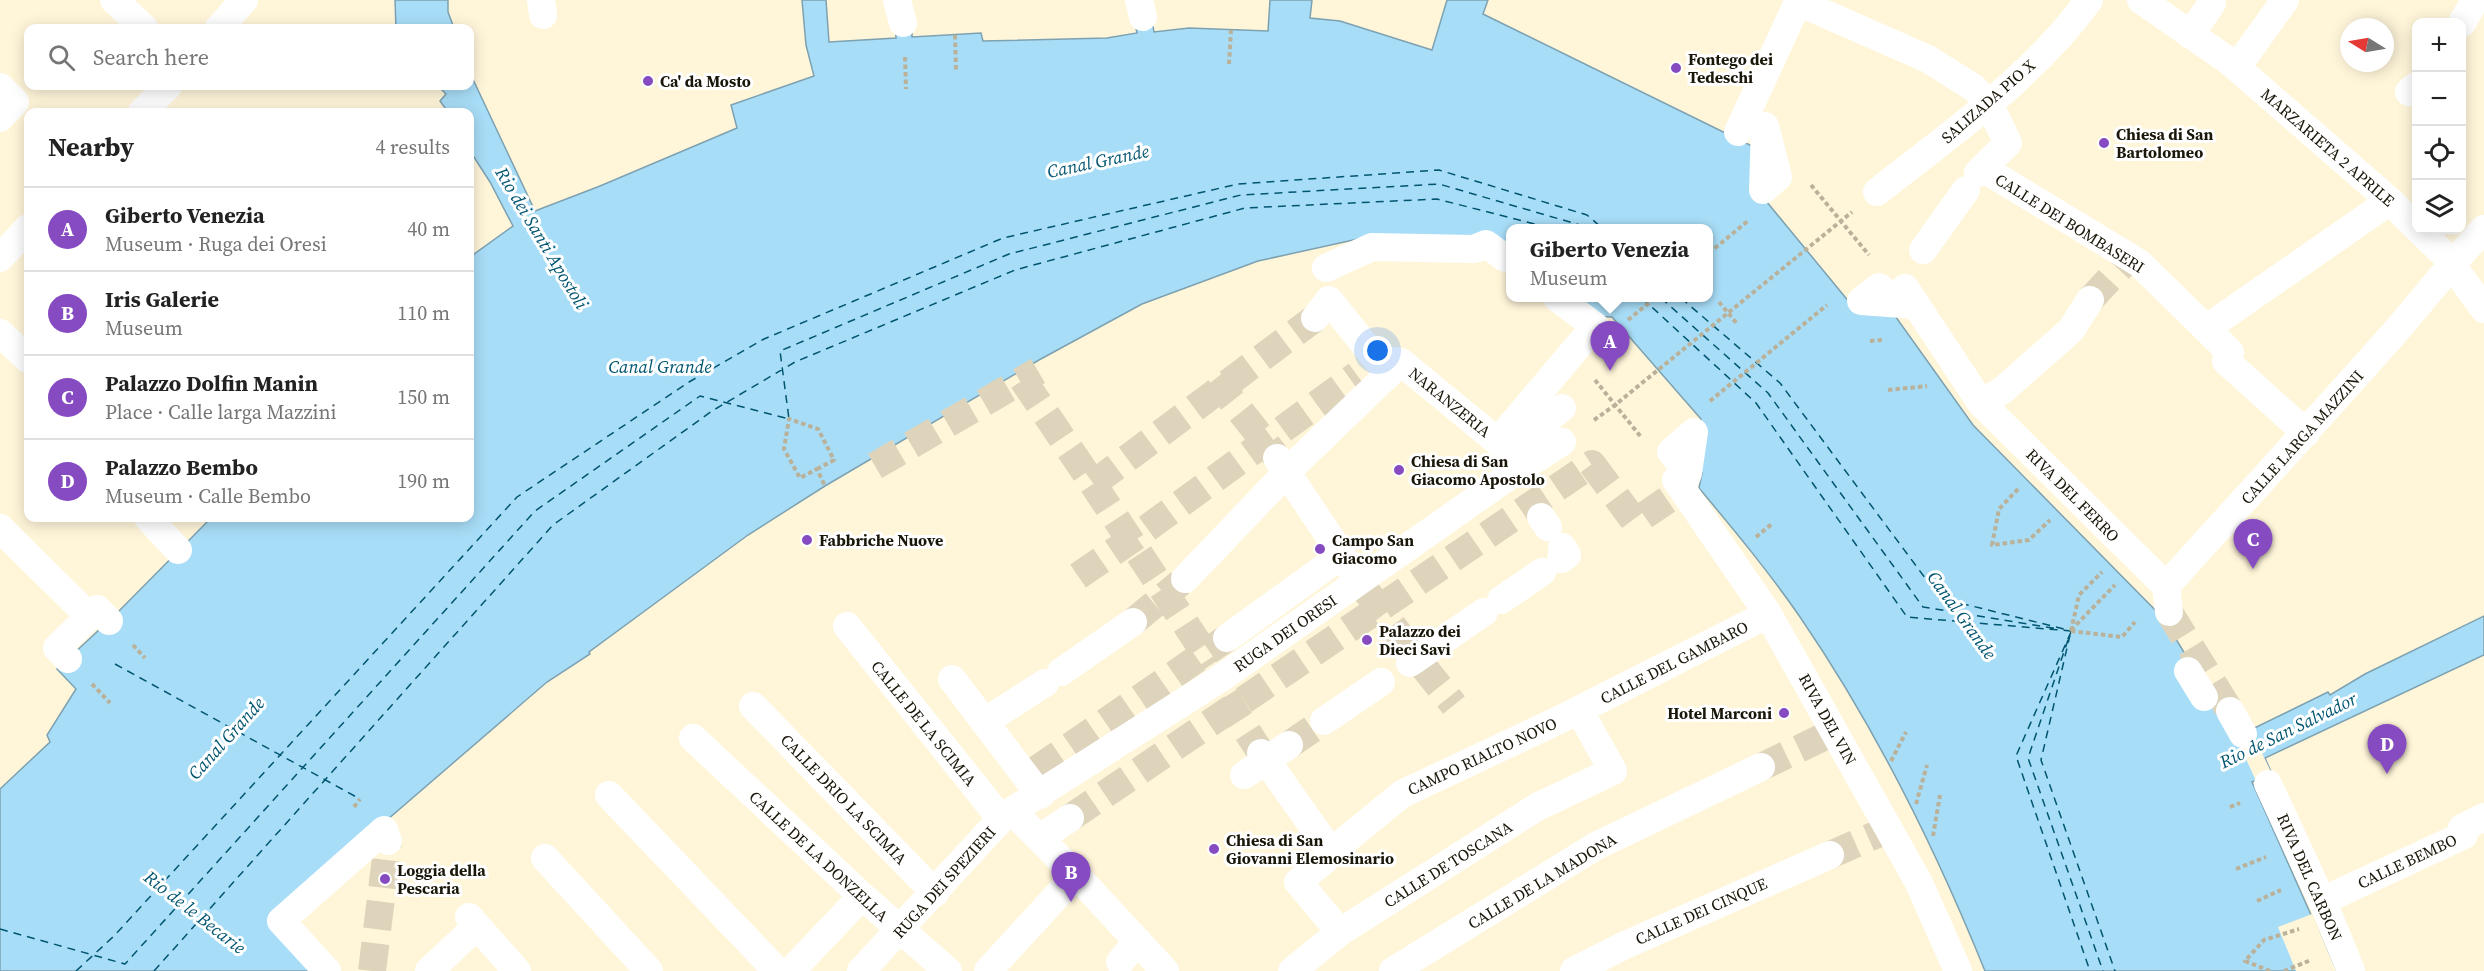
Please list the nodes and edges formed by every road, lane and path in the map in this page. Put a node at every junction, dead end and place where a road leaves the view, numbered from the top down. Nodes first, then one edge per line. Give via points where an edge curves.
1 (114, 0) edge
2 (244, 0) edge
3 (2089, 0) edge
4 (2141, 0) edge
5 (2285, 0) edge
6 (1798, 1) edge
7 (2212, 3) dead end
8 (140, 24) edge
9 (223, 24) edge
10 (1231, 30) dead end
11 (2190, 34) junction
12 (955, 35) dead end
13 (1229, 64) dead end
14 (2237, 67) junction
15 (956, 71) dead end
16 (1989, 104) junction
17 (1783, 148) dead end
18 (1976, 177) junction
19 (1811, 184) dead end
20 (1877, 192) dead end
21 (2390, 201) junction
22 (1840, 221) junction
23 (2412, 222) edge
24 (2484, 229) edge
25 (24, 232) edge
26 (2424, 234) edge
27 (1923, 250) dead end
28 (0, 258) edge
29 (1505, 258) dead end
30 (1876, 264) dead end
31 (2451, 264) junction
32 (1326, 268) dead end
33 (1907, 299) dead end
34 (2090, 300) tunnel mouth
35 (1564, 302) edge
36 (1719, 302) dead end
37 (1322, 309) dead end
38 (2484, 309) edge
39 (1728, 312) junction
40 (1738, 325) dead end
41 (2206, 328) junction
42 (0, 333) edge
43 (1782, 342) dead end
44 (24, 355) edge
45 (1378, 365) junction
46 (1747, 370) dead end
47 (1590, 375) dead end
48 (1981, 403) junction
49 (1615, 405) junction
50 (2306, 434) junction
51 (1645, 441) dead end
52 (1526, 443) junction
53 (1286, 463) junction
54 (817, 469) junction
55 (1679, 485) dead end
56 (825, 486) dead end
57 (2020, 487) dead end
58 (2058, 511) dead end
59 (2050, 520) junction
60 (152, 522) edge
61 (1773, 523) dead end
62 (2057, 527) dead end
63 (0, 528) edge
64 (1755, 537) dead end
65 (1554, 546) dead end
66 (178, 549) dead end
67 (1342, 555) junction
68 (2094, 564) dead end
69 (2102, 572) junction
70 (1185, 579) tunnel mouth
71 (1359, 581) junction
72 (2115, 585) junction
73 (2121, 592) dead end
74 (2167, 599) joint
75 (1768, 614) junction
76 (2136, 621) dead end
77 (1133, 622) tunnel mouth
78 (847, 626) dead end
79 (2071, 631) junction
80 (86, 634) dead end
81 (1227, 638) tunnel mouth
82 (1415, 659) dead end
83 (2191, 669) dead end
84 (952, 679) dead end
85 (1381, 682) dead end
86 (2204, 697) dead end
87 (753, 706) dead end
88 (1579, 710) junction
89 (1324, 721) tunnel mouth
90 (984, 722) junction
91 (1906, 732) dead end
92 (693, 738) dead end
93 (1265, 758) tunnel mouth
94 (1891, 765) dead end
95 (1927, 765) dead end
96 (1761, 767) tunnel mouth
97 (1034, 781) junction
98 (2268, 784) dead end
99 (609, 795) dead end
100 (1940, 795) dead end
101 (1913, 814) dead end
102 (1007, 815) junction
103 (2484, 817) edge
104 (1070, 818) tunnel mouth
105 (1040, 838) junction
106 (1933, 838) dead end
107 (388, 841) dead end
108 (2273, 854) dead end
109 (1830, 855) tunnel mouth
110 (1328, 856) junction
111 (545, 858) dead end
112 (2236, 869) dead end
113 (1076, 875) junction
114 (935, 892) junction
115 (862, 896) junction
116 (2322, 901) junction
117 (900, 930) junction
118 (1340, 932) junction
119 (2281, 934) dead end
120 (2294, 967) dead end
121 (436, 969) edge
122 (327, 971) edge
123 (517, 971) edge
124 (650, 971) edge
125 (777, 971) edge
126 (790, 971) edge
127 (861, 971) edge
128 (948, 971) edge
129 (988, 971) edge
130 (1165, 971) edge
131 (1292, 971) edge
132 (1393, 971) edge
133 (1574, 971) edge
134 (1958, 971) edge
135 (2270, 971) edge
136 (2284, 971) edge
137 (2351, 971) edge

1 - 8 street
2 - 9 street
3 - 16 street, SALIZADA PIO X via 2067,30
4 - 11 street, MARZARIETA 2 APRILE
5 - 14 street
6 - 16 street via 1928,59 1974,88
6 - 17 street via 1751,122
7 - 11 street
10 - 13 path
11 - 14 street, MARZARIETA 2 APRILE
12 - 15 path
14 - 21 street, MARZARIETA 2 APRILE
16 - 18 street via 2008,143
16 - 20 street, SALIZADA PIO X
18 - 27 street
18 - 41 street, CALLE DEI BOMBASERI via 2130,257
19 - 22 path
21 - 23 street, MARZARIETA 2 APRILE
21 - 41 street
22 - 30 path
22 - 39 path
24 - 31 street, CALLE LARGA MAZZINI
25 - 28 street
26 - 31 street, MARZARIETA 2 APRILE
29 - 32 street via 1486,244 1474,249 1372,247
31 - 38 street, MARZARIETA 2 APRILE
31 - 50 street, CALLE LARGA MAZZINI
33 - 48 street, RIVA DEL FERRO
34 - 48 street via 2071,330 2003,390
35 - 52 street, RUGA DEI ORESI via 1595,326
36 - 39 path
37 - 45 street, NARANZERIA
39 - 40 path
39 - 49 path
41 - 50 street, CALLE DEI BOMBASERI via 2229,352 2226,361
42 - 44 street
43 - 46 path
45 - 52 street, NARANZERIA
45 - 53 street, NARANZERIA
47 - 49 path
48 - 74 street, RIVA DEL FERRO
49 - 51 path
50 - 74 street, CALLE LARGA MAZZINI
52 - 71 street, RUGA DEI ORESI
53 - 67 street
53 - 70 street
54 - 54 path via 834,460 818,429 789,419 784,449 800,478
54 - 56 path
55 - 75 street, RIVA DEL VIN
57 - 59 path via 1999,509 1992,545 2029,540
58 - 59 path
59 - 62 path
60 - 66 street
61 - 64 path
63 - 80 street
65 - 82 street via 1492,606
67 - 71 street
67 - 81 street
68 - 69 path
69 - 72 path
69 - 79 path via 2079,595
71 - 97 street, RUGA DEI ORESI via 1218,680
72 - 73 path
72 - 79 path
75 - 88 street, CALLE DEL GAMBARO
75 - 134 street, RIVA DEL VIN via 1919,883
76 - 79 path via 2122,637
77 - 90 street
78 - 102 street, CALLE DE LA SCIMIA
83 - 86 street
84 - 90 street
85 - 89 street
87 - 114 street, CALLE DRIO LA SCIMIA
88 - 110 street, CAMPO RIALTO NOVO via 1402,794
88 - 118 street, CALLE DE TOSCANA via 1613,771 1537,807
90 - 97 street
91 - 94 path
92 - 115 street, CALLE DE LA DONZELLA
93 - 110 street
95 - 101 path
96 - 132 street, CALLE DE LA MADONA via 1596,846
97 - 102 street, RUGA DEI ORESI
98 - 116 street, RIVA DEL CARBON
99 - 125 street
100 - 106 path
102 - 105 street, CALLE DE LA SCIMIA
102 - 114 street, RUGA DEI SPEZIERI
103 - 116 street, CALLE BEMBO via 2462,828 2463,835
104 - 105 street
105 - 113 street, CALLE DE LA SCIMIA
107 - 122 street via 384,830 281,921
108 - 112 path
109 - 133 street, CALLE DEI CINQUE
110 - 118 street, CAMPO RIALTO NOVO via 1298,882
111 - 124 street
113 - 129 street
113 - 130 street, CALLE DE LA SCIMIA via 1129,952
114 - 117 street, RUGA DEI SPEZIERI
115 - 117 street, CALLE DE LA DONZELLA
115 - 126 street
116 - 137 street, RIVA DEL CARBON
117 - 127 street, RUGA DEI SPEZIERI
117 - 128 street, CALLE DE LA DONZELLA
118 - 131 street, CALLE DE TOSCANA
119 - 135 path via 2264,940 2245,961
120 - 136 path
121 - 123 street via 473,922

